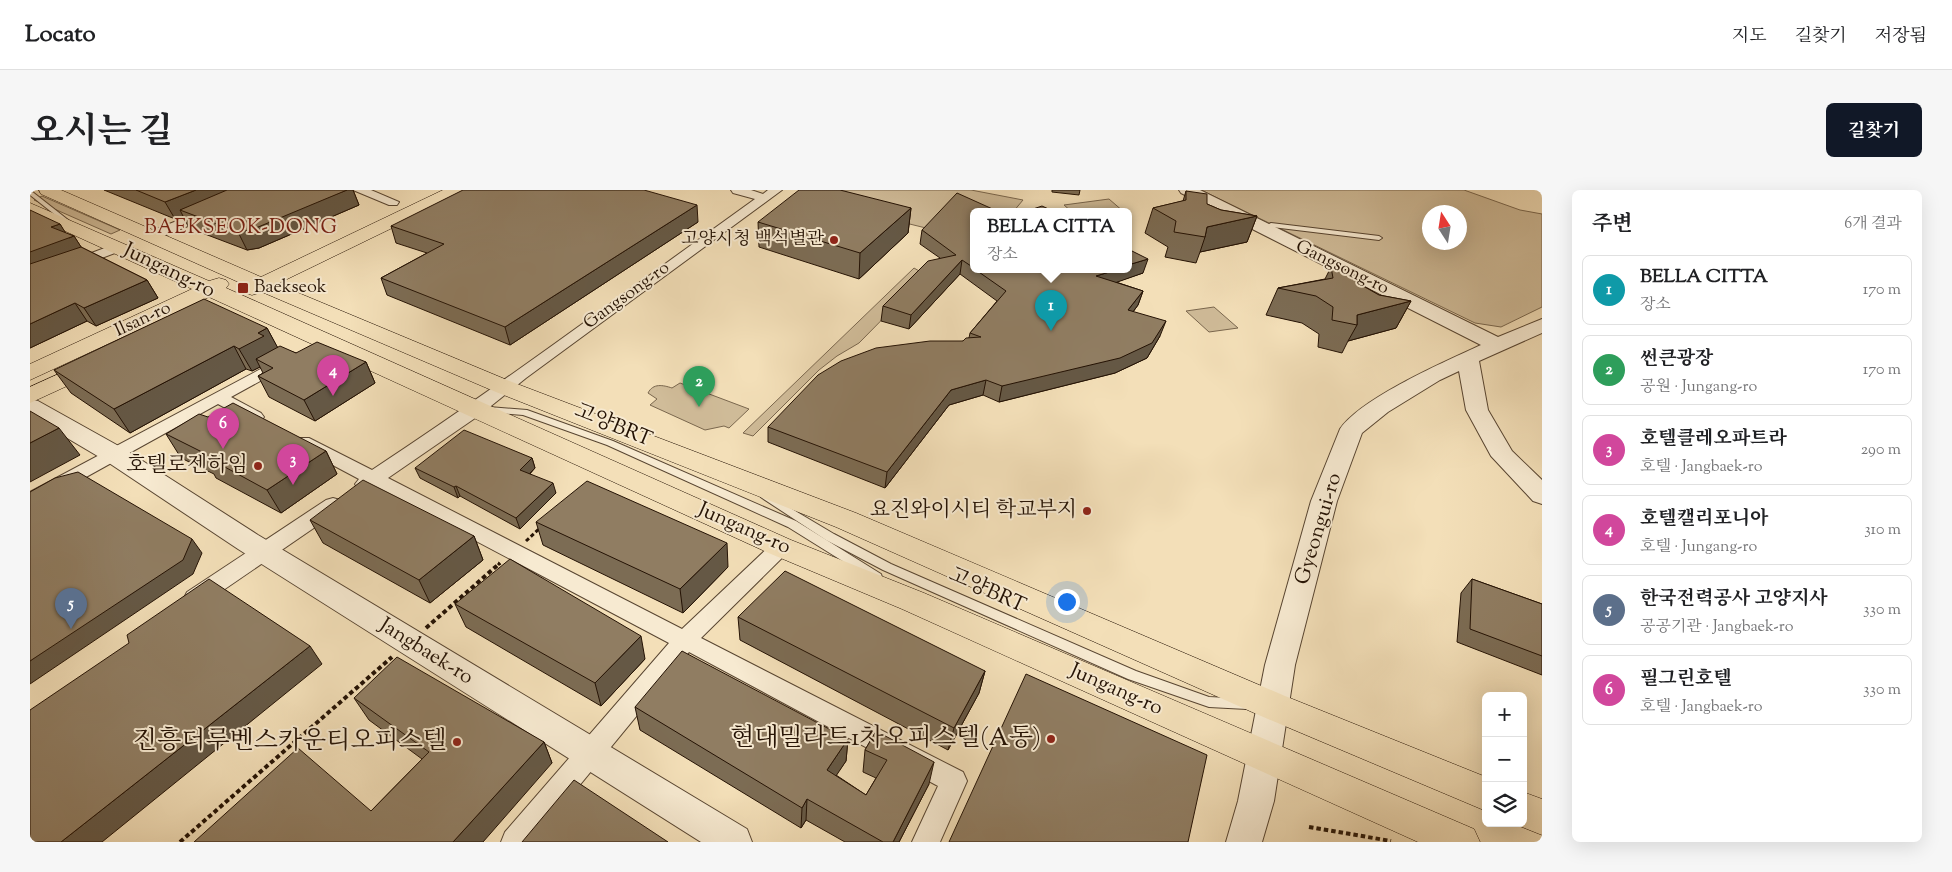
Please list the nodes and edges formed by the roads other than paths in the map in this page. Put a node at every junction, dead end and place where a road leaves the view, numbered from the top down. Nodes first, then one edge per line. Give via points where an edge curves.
1 (47, 190) edge
2 (359, 190) edge
3 (419, 190) edge
4 (456, 190) edge
5 (737, 190) edge
6 (1187, 190) edge
7 (30, 192) edge
8 (771, 194) edge
9 (393, 202) junction
10 (30, 208) edge
11 (218, 208) edge
12 (73, 226) junction
13 (1263, 229) junction
14 (322, 235) dead end
15 (151, 236) junction
16 (1379, 238) dead end
17 (118, 247) junction
18 (137, 256) junction
19 (208, 260) junction
20 (254, 275) junction
21 (30, 281) edge
22 (218, 295) junction
23 (1542, 325) edge
24 (1497, 345) junction
25 (309, 348) junction
26 (1468, 358) junction
27 (30, 373) edge
28 (504, 387) junction
29 (30, 396) edge
30 (218, 397) junction
31 (30, 406) edge
32 (476, 410) junction
33 (115, 455) junction
34 (374, 478) junction
35 (1542, 495) edge
36 (30, 501) edge
37 (781, 547) junction
38 (262, 551) junction
39 (913, 601) junction
40 (176, 612) edge
41 (685, 640) junction
42 (1273, 706) junction
43 (590, 752) junction
44 (1264, 754) junction
45 (1482, 792) edge
46 (1527, 811) edge
47 (1542, 817) edge
48 (515, 842) edge
49 (734, 842) edge
50 (926, 842) edge
51 (1244, 842) edge
52 (1461, 842) edge

1 - 15 main road, Jungang-ro
2 - 9 street
3 - 9 main road
4 - 20 main road, Ilsan-ro
5 - 8 street
6 - 13 street, Gangsong-ro
7 - 12 lane
8 - 28 street, Gangsong-ro
9 - 14 main road
10 - 12 main road, Jungang-ro
11 - 15 street
12 - 17 main road, Jungang-ro
13 - 16 lane via 1271,225
13 - 24 street, Gangsong-ro
15 - 19 main road, Jungang-ro
17 - 18 main road, Jungang-ro
17 - 21 street
18 - 19 main road via 157,253 192,266
18 - 22 main road, Jungang-ro
19 - 20 main road, Jungang-ro
20 - 22 main road, Ilsan-ro
20 - 28 main road, Jungang-ro
22 - 25 main road, Jungang-ro
22 - 27 main road, Ilsan-ro
22 - 29 main road, Ilsan-ro
23 - 24 street, Gyeongui-ro
24 - 26 street, Gyeongui-ro
25 - 30 street
25 - 32 main road, Jungang-ro
26 - 35 street via 1477,410 1503,456
26 - 42 street, Gyeongui-ro via 1380,407 1352,429 1324,501 1280,665
28 - 32 street
28 - 42 main road, Jungang-ro via 846,520
30 - 33 street
30 - 34 street
31 - 33 street, Jangbaek-ro
32 - 34 street
32 - 37 main road, Jungang-ro
32 - 39 lane, 고양BRT via 524,412 610,443 792,524
33 - 36 street
33 - 38 street, Jangbaek-ro
34 - 38 street
34 - 41 street
37 - 39 main road, Jungang-ro
37 - 41 street
38 - 40 street
38 - 43 street, Jangbaek-ro
39 - 44 main road, Jungang-ro
41 - 43 street
41 - 50 street via 954,781
42 - 44 street, Gyeongui-ro
42 - 45 main road, Jungang-ro
43 - 48 street
43 - 49 street, Jangbaek-ro
44 - 51 street, Gyeongui-ro via 1256,801
44 - 52 main road, Jungang-ro
46 - 47 main road

